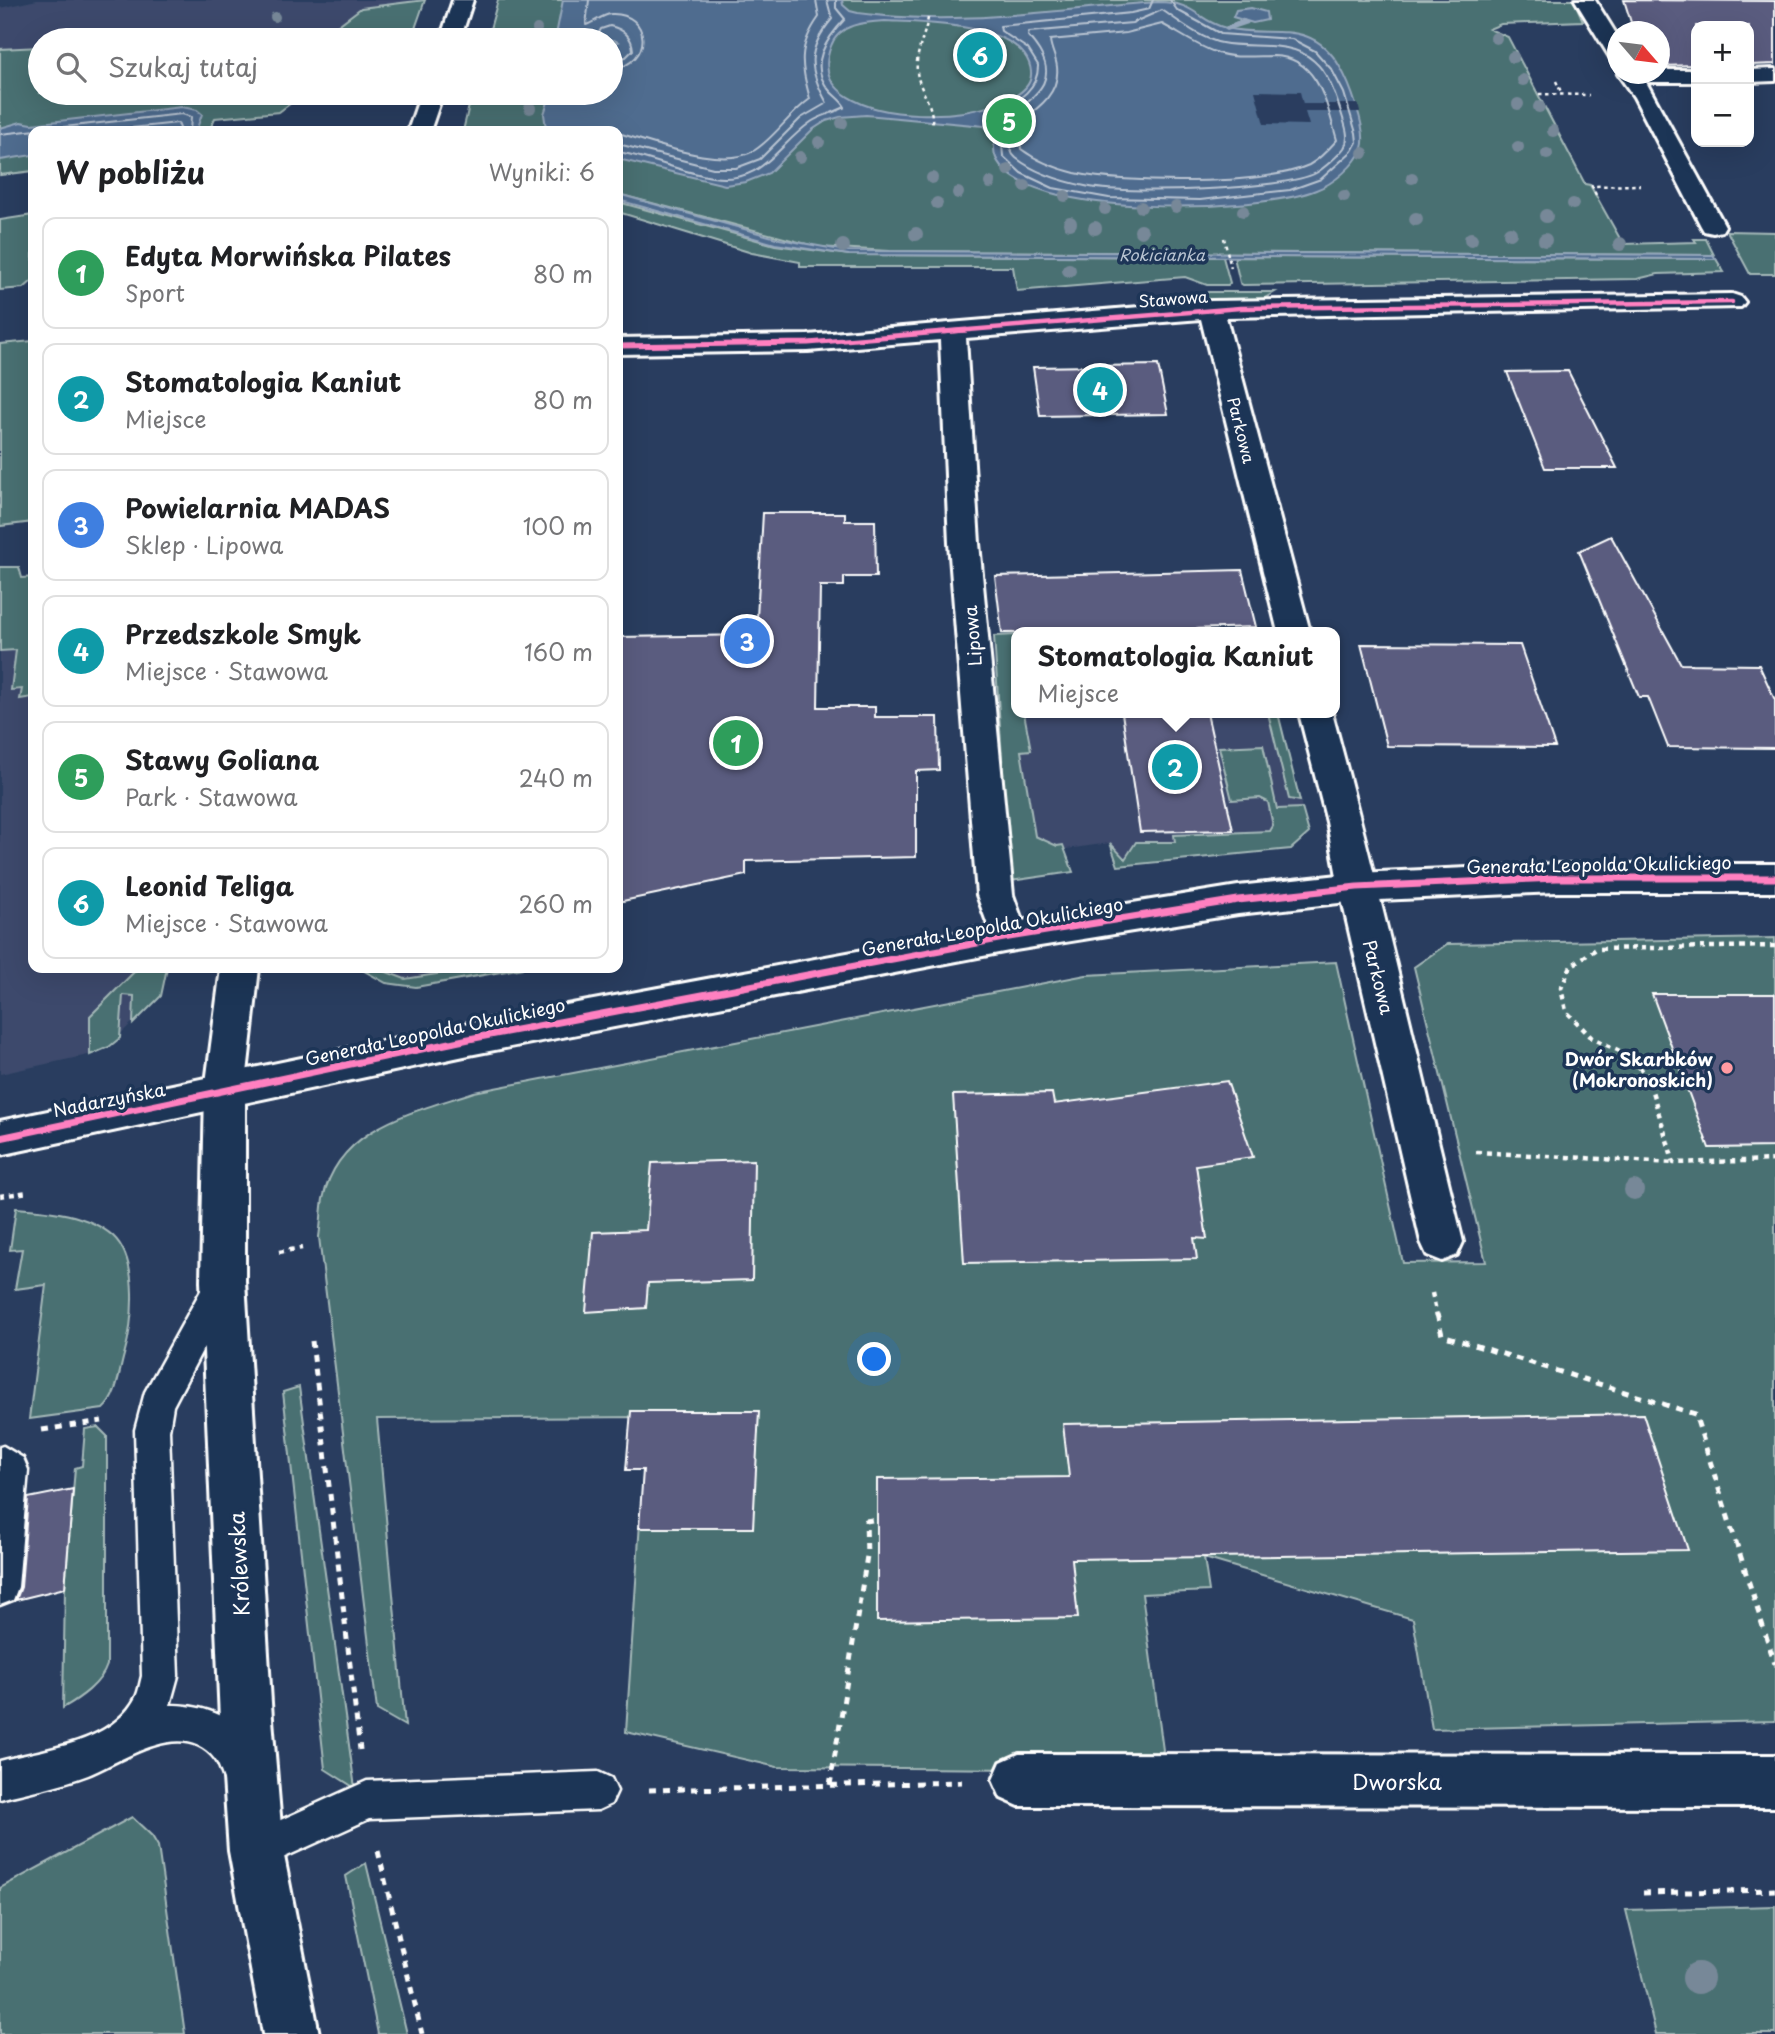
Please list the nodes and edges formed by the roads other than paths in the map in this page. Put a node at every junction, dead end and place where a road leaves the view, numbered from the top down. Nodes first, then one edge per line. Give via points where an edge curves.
1 (464, 0) edge
2 (1585, 0) edge
3 (454, 28) edge
4 (1607, 37) edge
5 (1775, 75) edge
6 (1670, 76) edge
7 (1691, 76) edge
8 (1754, 76) edge
9 (1636, 84) edge
10 (428, 105) edge
11 (421, 126) edge
12 (1713, 226) dead end
13 (1732, 302) dead end
14 (1211, 309) junction
15 (953, 333) junction
16 (623, 346) edge
17 (1293, 627) edge
18 (1316, 718) edge
19 (1775, 878) edge
20 (1357, 887) junction
21 (1009, 937) junction
22 (239, 973) edge
23 (225, 1091) junction
24 (0, 1138) edge
25 (1442, 1242) road end
26 (223, 1281) junction
27 (0, 1464) edge
28 (0, 1587) edge
29 (131, 1734) junction
30 (0, 1780) edge
31 (1019, 1780) road end
32 (1775, 1781) edge
33 (598, 1791) road end
34 (256, 1852) junction
35 (291, 2034) edge

1 - 3 street
2 - 4 street
5 - 8 street
6 - 7 street
9 - 12 street
10 - 11 street
13 - 14 street, Stawowa
14 - 15 street, Stawowa
14 - 17 street, Parkowa
15 - 16 street, Stawowa via 808,343
15 - 21 street, Lipowa via 964,542 995,895
18 - 20 street, Parkowa
19 - 20 street, Generała Leopolda Okulickiego via 1557,878
20 - 21 street, Generała Leopolda Okulickiego via 1238,900
20 - 25 street, Parkowa
21 - 23 street, Generała Leopolda Okulickiego via 481,1037
22 - 23 street, Królewska
23 - 24 street, Nadarzyńska
23 - 26 street, Królewska
26 - 29 lane via 157,1403 152,1430 160,1676 151,1707
26 - 34 street, Królewska
27 - 28 lane via 11,1470 11,1482
29 - 30 lane via 112,1748
29 - 34 lane via 141,1728 182,1723 210,1729 229,1745
31 - 32 street, Dworska
33 - 34 lane via 367,1800
34 - 35 street, Królewska

